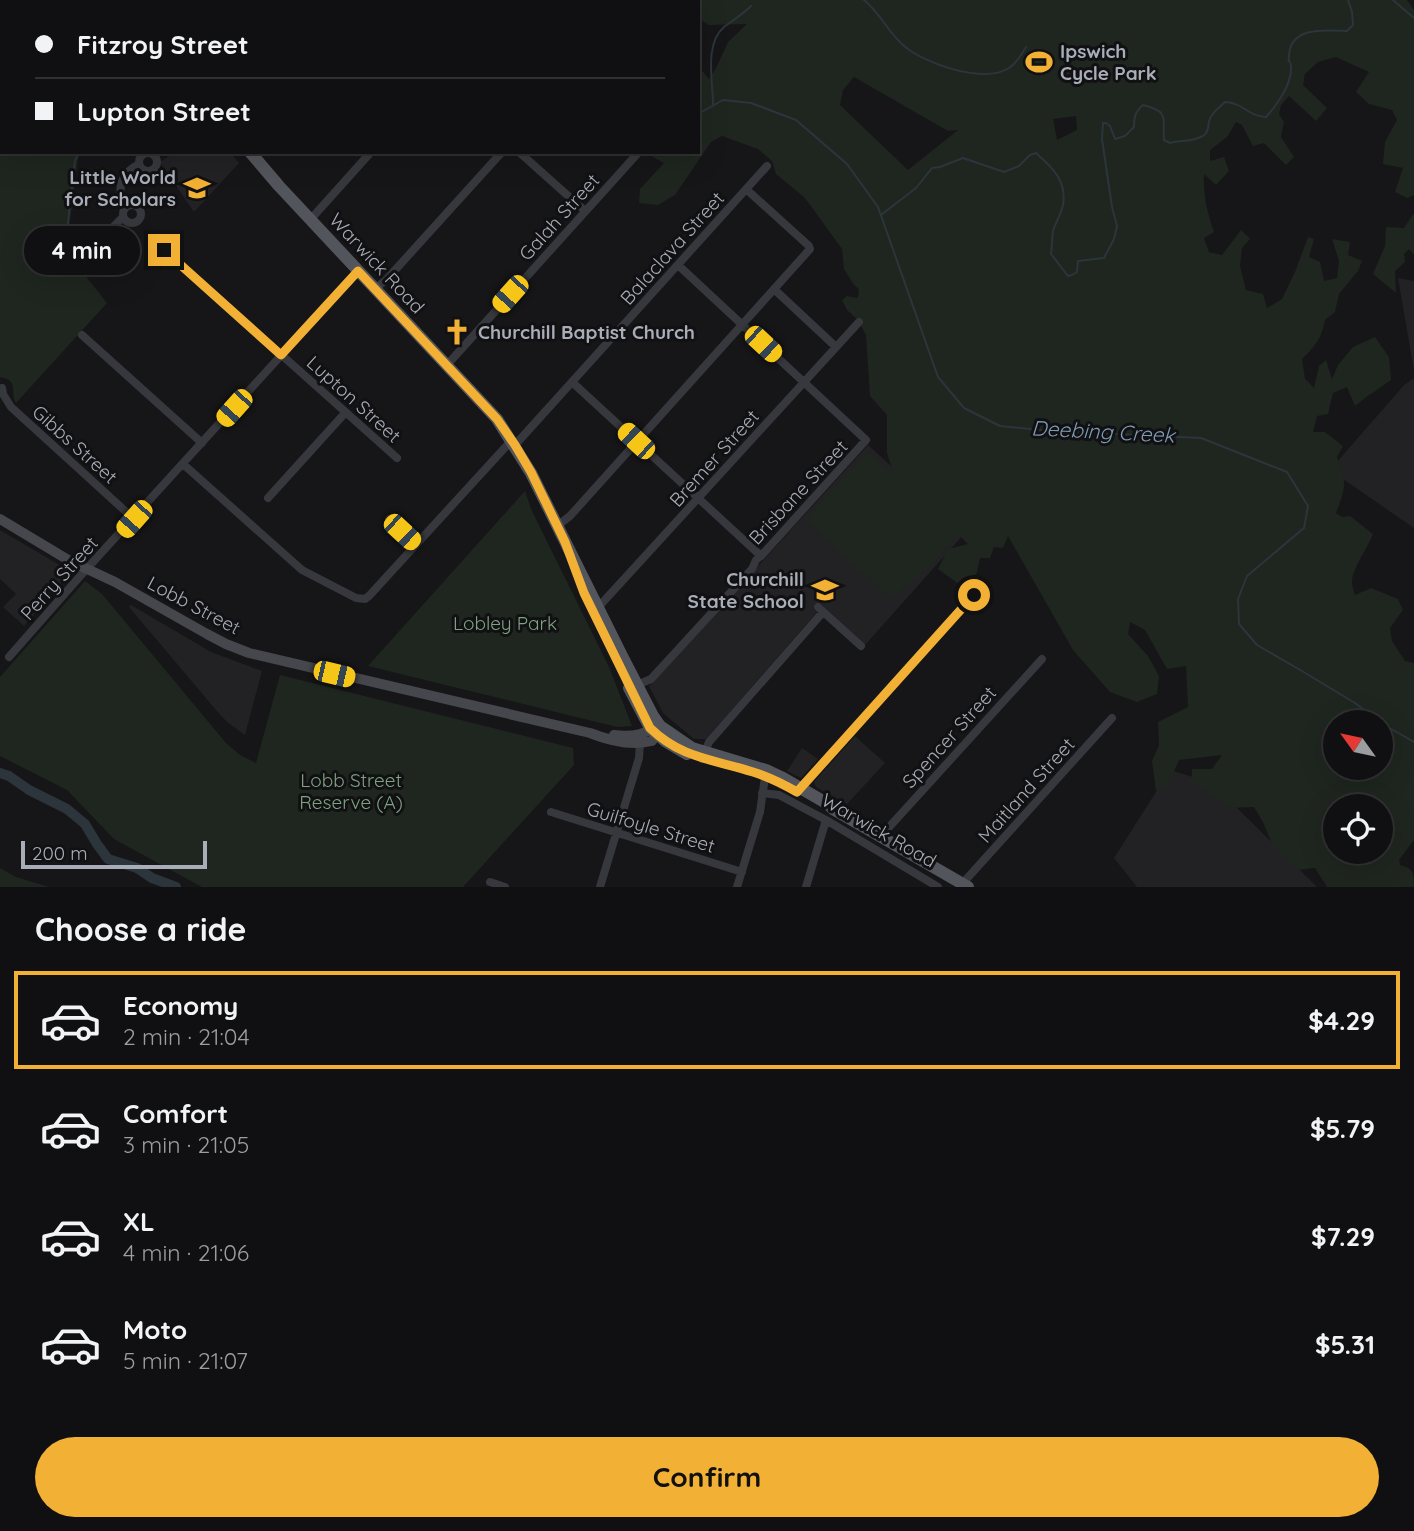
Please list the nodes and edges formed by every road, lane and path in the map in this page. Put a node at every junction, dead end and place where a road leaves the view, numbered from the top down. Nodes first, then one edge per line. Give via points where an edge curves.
1 (143, 154) edge
2 (152, 154) edge
3 (163, 154) edge
4 (252, 154) edge
5 (369, 154) edge
6 (500, 154) edge
7 (521, 154) edge
8 (637, 154) edge
9 (156, 158) junction
10 (139, 164) junction
11 (767, 166) dead end
12 (746, 189) junction
13 (127, 206) junction
14 (585, 211) junction
15 (124, 217) junction
16 (310, 220) junction
17 (109, 231) dead end
18 (164, 250) dead end
19 (678, 265) junction
20 (358, 271) junction
21 (375, 289) junction
22 (775, 290) junction
23 (859, 322) dead end
24 (743, 325) junction
25 (82, 335) dead end
26 (836, 346) junction
27 (281, 355) junction
28 (447, 365) junction
29 (572, 382) junction
30 (804, 382) junction
31 (2, 388) dead end
32 (345, 413) junction
33 (636, 441) junction
34 (202, 443) junction
35 (513, 443) junction
36 (397, 458) dead end
37 (183, 464) junction
38 (266, 498) dead end
39 (699, 499) junction
40 (0, 519) edge
41 (134, 519) junction
42 (389, 519) dead end
43 (557, 526) junction
44 (416, 544) junction
45 (761, 556) junction
46 (89, 568) junction
47 (974, 595) dead end
48 (596, 611) junction
49 (861, 646) dead end
50 (9, 657) dead end
51 (1041, 659) dead end
52 (637, 685) junction
53 (1112, 718) dead end
54 (655, 729) junction
55 (590, 733) junction
56 (640, 743) junction
57 (702, 756) junction
58 (765, 773) junction
59 (799, 790) junction
60 (762, 793) junction
61 (551, 813) dead end
62 (830, 815) junction
63 (616, 832) junction
64 (881, 836) junction
65 (742, 872) junction
66 (490, 882) dead end
67 (965, 885) edge
68 (505, 887) edge
69 (600, 887) edge
70 (737, 887) edge
71 (806, 887) edge
72 (937, 887) edge

1 - 10 street
2 - 9 street
3 - 9 street
4 - 16 main road, Warwick Road
5 - 16 street
6 - 21 street
7 - 14 street
8 - 14 street, Galah Street
9 - 10 street via 151,171
10 - 13 street via 127,172 121,185
11 - 12 street, Balaclava Street
12 - 19 street, Balaclava Street
12 - 22 street via 809,246 809,252
13 - 15 street
13 - 15 street via 138,208 140,217 133,222
14 - 28 street, Galah Street
15 - 17 street
16 - 20 main road, Warwick Road
18 - 27 street, Lupton Street
19 - 24 street
19 - 29 street, Balaclava Street
20 - 21 main road, Warwick Road
20 - 27 street, Perry Street
21 - 28 main road, Warwick Road
22 - 24 street
22 - 26 street
23 - 26 street, Bremer Street
24 - 30 street
24 - 33 street
25 - 34 street
26 - 30 street, Bremer Street
27 - 32 street, Lupton Street
27 - 34 street, Perry Street
28 - 35 main road, Warwick Road
29 - 33 street
29 - 35 street, Balaclava Street
30 - 39 street, Bremer Street
30 - 45 street, Brisbane Street via 866,440
31 - 41 street, Gibbs Street via 11,407
32 - 36 street, Lupton Street
32 - 38 street
33 - 39 street
33 - 43 street
34 - 37 street, Perry Street
35 - 43 main road, Warwick Road
35 - 44 street, Balaclava Street
37 - 41 street, Perry Street
37 - 44 street, Balaclava Street via 302,570 356,598 369,596
39 - 45 street
39 - 48 street, Bremer Street
40 - 46 main road, Lobb Street
41 - 46 street, Perry Street
42 - 44 street
43 - 48 main road, Warwick Road
45 - 52 street, Brisbane Street via 651,679
46 - 50 street, Perry Street
46 - 55 main road, Lobb Street via 249,653
47 - 59 street
48 - 52 main road, Warwick Road
48 - 54 main road, Warwick Road
49 - 57 street via 821,610
51 - 64 street, Spencer Street
52 - 54 main road, Warwick Road
53 - 67 street, Maitland Street
54 - 55 main road, Lobb Street via 624,736
54 - 56 main road via 652,741
54 - 57 main road, Warwick Road
55 - 56 main road, Lobb Street
56 - 63 street
57 - 58 main road, Warwick Road
58 - 59 main road, Warwick Road
58 - 60 street
59 - 62 main road, Warwick Road via 828,808
60 - 62 street, Warwick Road
60 - 65 street
61 - 63 street, Guilfoyle Street
62 - 64 main road, Warwick Road
62 - 71 street
62 - 72 street, Warwick Road
63 - 65 street, Guilfoyle Street
63 - 69 street
64 - 67 main road, Warwick Road
65 - 70 street
66 - 68 street

